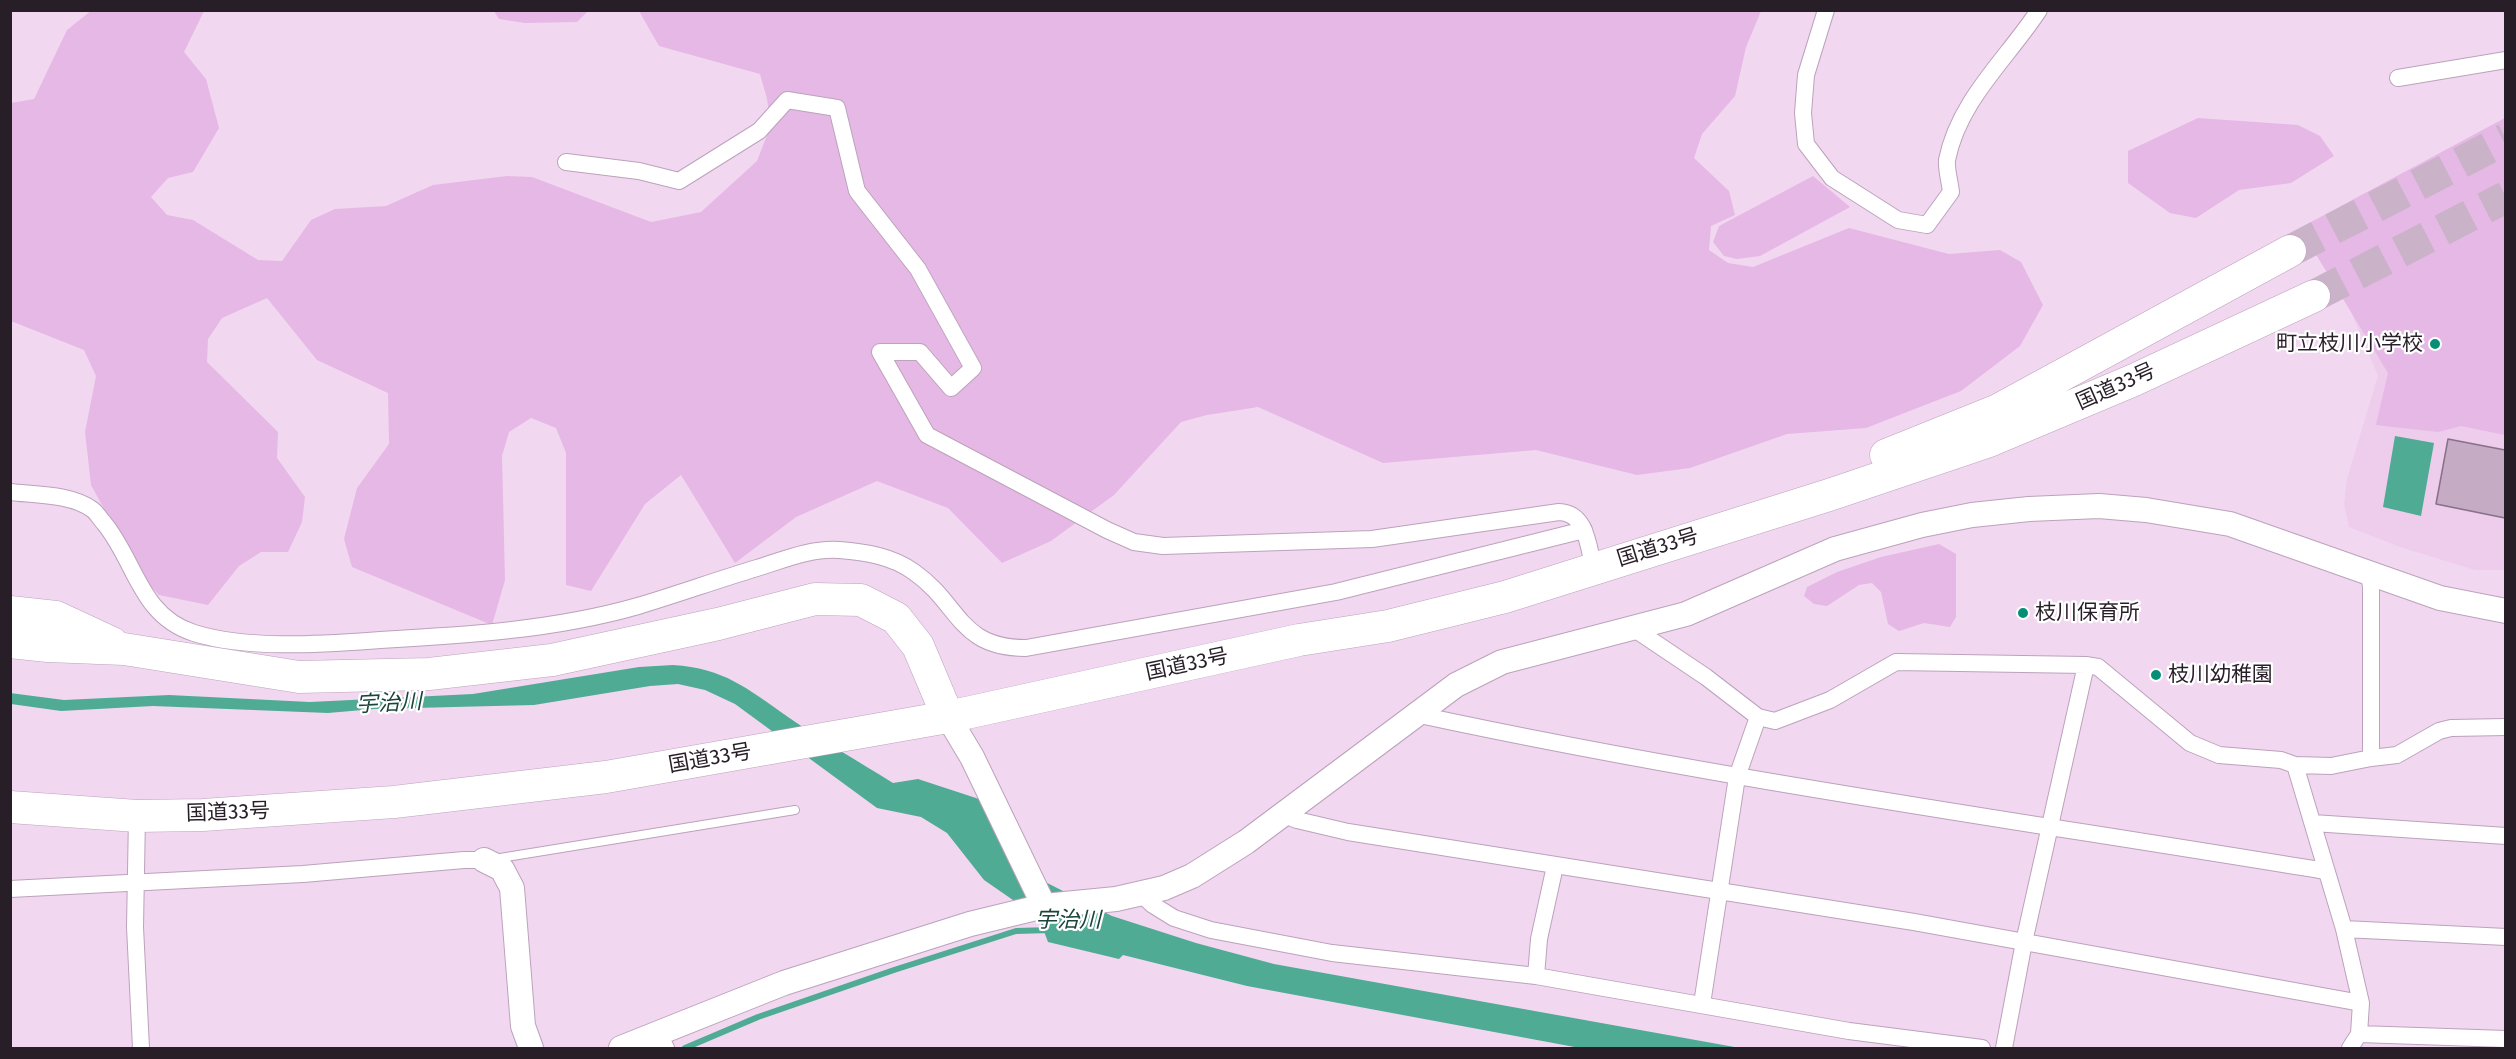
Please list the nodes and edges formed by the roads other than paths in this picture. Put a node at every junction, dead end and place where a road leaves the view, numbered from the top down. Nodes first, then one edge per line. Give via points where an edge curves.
1 (1826, 10) edge
2 (2039, 10) edge
3 (2505, 60) edge
4 (2398, 78) dead end
5 (566, 162) dead end
6 (2290, 250) tunnel mouth
7 (2318, 305) tunnel mouth
8 (10, 492) edge
9 (1584, 530) junction
10 (1594, 568) junction
11 (2369, 573) junction
12 (2505, 611) edge
13 (10, 612) edge
14 (1634, 628) junction
15 (10, 642) edge
16 (124, 648) junction
17 (2086, 665) junction
18 (1415, 714) junction
19 (948, 717) junction
20 (1758, 717) junction
21 (2505, 727) edge
22 (2371, 758) junction
23 (2295, 765) junction
24 (1737, 777) junction
25 (10, 807) edge
26 (795, 810) dead end
27 (1282, 814) junction
28 (137, 816) junction
29 (2313, 823) junction
30 (2051, 826) junction
31 (2505, 836) edge
32 (484, 861) junction
33 (1555, 866) junction
34 (2325, 871) junction
35 (137, 883) junction
36 (10, 889) edge
37 (1719, 891) junction
38 (1141, 894) junction
39 (1044, 906) junction
40 (2344, 929) junction
41 (2505, 937) edge
42 (2024, 942) junction
43 (1536, 976) junction
44 (2361, 1003) junction
45 (1702, 1005) junction
46 (2359, 1034) junction
47 (2505, 1039) edge
48 (662, 1041) edge
49 (141, 1048) edge
50 (531, 1048) edge
51 (621, 1048) edge
52 (1982, 1048) edge
53 (2004, 1048) edge
54 (2350, 1048) edge

1 - 2 street via 1806,75 1806,144 1832,178 1898,220 1927,225 1951,192 1947,161 1964,114
3 - 4 street
5 - 9 street via 639,171 679,181 759,131 787,100 837,108 857,191 918,269 973,368 951,388 920,352 880,352 927,435 1134,542 1163,546 1372,539 1559,512 1570,513
6 - 10 highway via 1998,410
7 - 10 highway, 国道33号 via 2132,401 1989,441
8 - 9 street via 73,501 93,510 112,533 145,595 165,620 194,633 239,641 317,644 517,631 635,606 804,553 836,550 873,554 902,564 917,573 982,640 1005,648 1026,648 1336,592
9 - 10 street
10 - 19 highway, 国道33号 via 1505,597 1388,626 1299,640
11 - 12 street via 2440,598
11 - 14 street via 2230,524 2099,506 2029,509 1922,525 1835,549 1686,614
11 - 22 street
13 - 16 highway via 56,617
14 - 18 street via 1502,662 1456,685
14 - 20 street
15 - 16 highway
16 - 19 highway via 299,677 429,674 552,660 815,599 861,600 896,618 918,646
17 - 20 street via 1896,662 1797,714 1775,721
17 - 23 street via 2098,667 2190,743 2219,755 2281,760
17 - 30 street
18 - 24 street
18 - 27 street
19 - 28 highway, 国道33号 via 606,777 290,811
19 - 39 street via 972,757
20 - 24 street
21 - 22 street via 2451,728 2397,755
22 - 23 street via 2331,766
23 - 29 street
24 - 30 street
24 - 37 street
25 - 28 highway, 国道33号
26 - 32 lane
27 - 33 street via 1348,832
27 - 38 street via 1214,863 1173,884
28 - 35 street
29 - 31 street
29 - 34 street
30 - 34 street
30 - 42 street
32 - 35 street
32 - 50 street via 502,869 512,888 523,1026
33 - 37 street
33 - 43 street via 1539,939
34 - 40 street
35 - 36 street
35 - 49 street via 135,927
37 - 42 street
37 - 45 street
38 - 39 street
38 - 43 street via 1174,918 1211,930 1332,952
39 - 48 street via 970,924 784,982
40 - 41 street
40 - 44 street
42 - 44 street
42 - 53 street
43 - 45 street
44 - 46 street
45 - 52 street via 1850,1031
46 - 47 street
46 - 54 street
48 - 51 street

